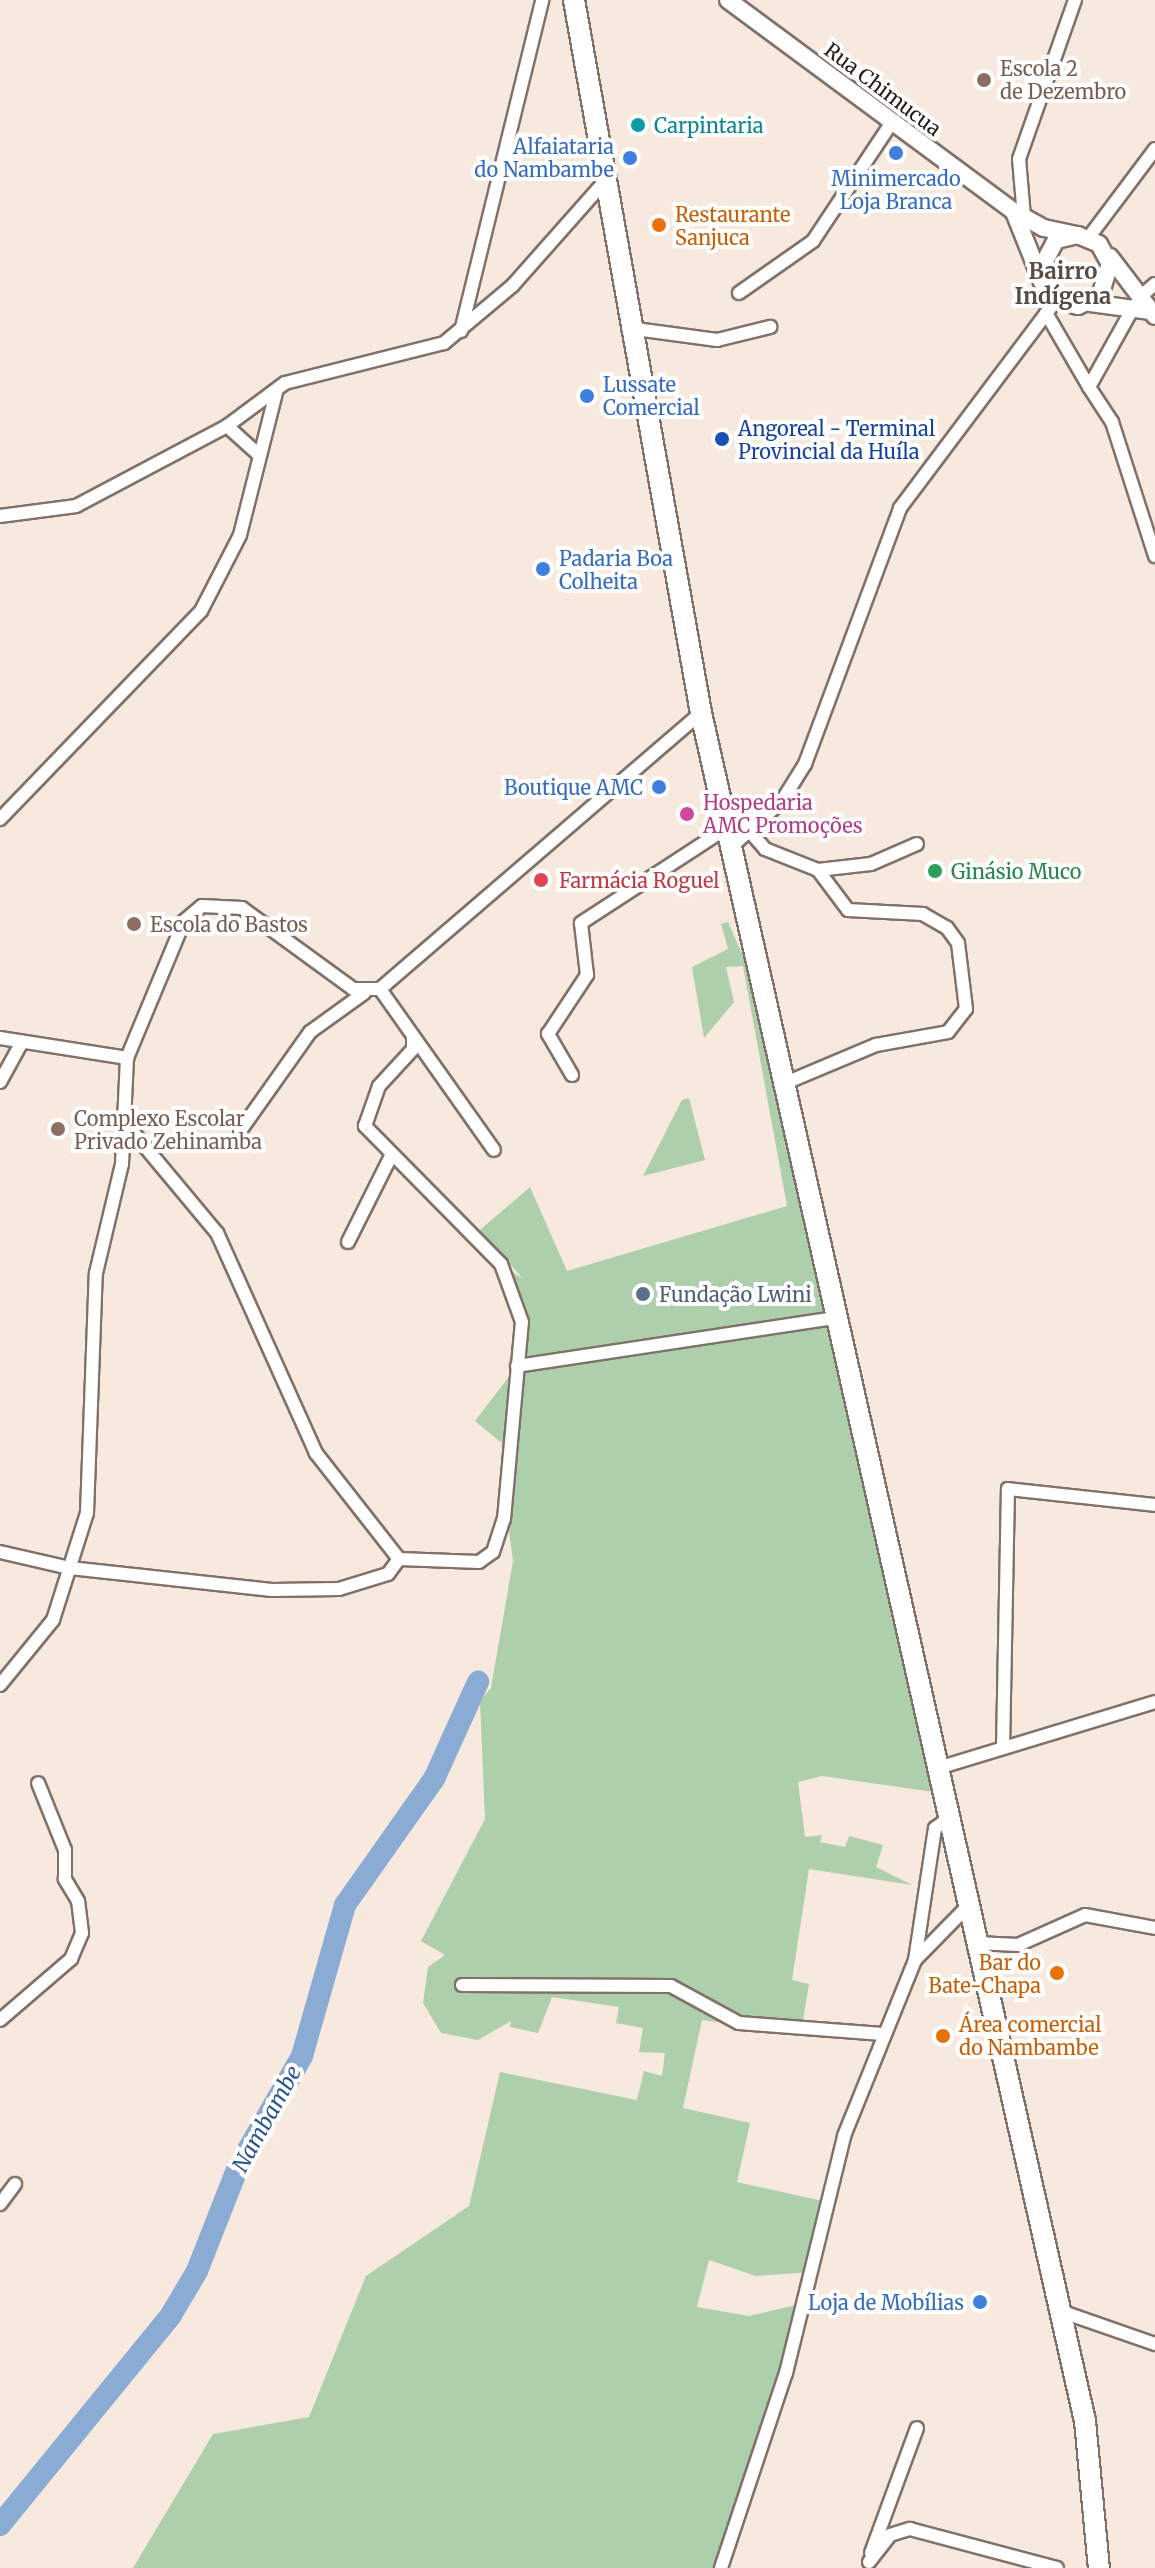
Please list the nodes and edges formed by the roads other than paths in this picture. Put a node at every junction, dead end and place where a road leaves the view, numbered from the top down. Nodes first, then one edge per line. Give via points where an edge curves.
1 (542, 0) edge
2 (574, 0) edge
3 (728, 0) edge
4 (1075, 0) edge
5 (892, 122) junction
6 (1155, 149) edge
7 (604, 182) junction
8 (1018, 214) junction
9 (1084, 236) junction
10 (1107, 253) junction
11 (1040, 270) junction
12 (1155, 284) edge
13 (739, 293) dead end
14 (1090, 303) junction
15 (1051, 307) junction
16 (1145, 308) edge
17 (770, 327) dead end
18 (628, 328) junction
19 (461, 332) junction
20 (1089, 387) junction
21 (276, 393) junction
22 (227, 426) junction
23 (259, 455) junction
24 (0, 516) edge
25 (1155, 556) edge
26 (701, 713) junction
27 (0, 819) edge
28 (746, 827) junction
29 (728, 839) junction
30 (917, 844) dead end
31 (818, 870) junction
32 (380, 989) junction
33 (364, 993) junction
34 (413, 1037) junction
35 (0, 1038) edge
36 (22, 1042) junction
37 (127, 1058) junction
38 (572, 1075) dead end
39 (0, 1082) edge
40 (783, 1084) junction
41 (127, 1125) junction
42 (240, 1131) dead end
43 (494, 1150) dead end
44 (392, 1154) junction
45 (348, 1242) dead end
46 (834, 1318) junction
47 (517, 1366) junction
48 (1155, 1505) edge
49 (0, 1552) edge
50 (399, 1559) junction
51 (70, 1568) junction
52 (0, 1685) edge
53 (1155, 1702) edge
54 (1003, 1748) junction
55 (938, 1768) junction
56 (38, 1783) dead end
57 (949, 1818) junction
58 (969, 1905) junction
59 (1155, 1928) edge
60 (977, 1943) junction
61 (915, 1960) junction
62 (462, 1985) dead end
63 (0, 2020) edge
64 (883, 2034) junction
65 (15, 2184) dead end
66 (0, 2204) edge
67 (1060, 2311) junction
68 (1155, 2344) edge
69 (917, 2428) dead end
70 (868, 2565) edge
71 (721, 2568) edge
72 (1057, 2568) edge
73 (1099, 2568) edge

1 - 19 street
2 - 7 main road
3 - 5 street, Rua Chimucua
4 - 8 street via 1019,159
5 - 8 street, Rua Chimucua
5 - 13 street via 813,241
6 - 9 street
7 - 18 main road
7 - 19 street
8 - 9 street, Rua Chimucua
8 - 11 street, Rua Chimucua
9 - 10 street, Rua Chimucua
9 - 11 street via 1056,240
10 - 14 street via 1110,276
10 - 16 street, Rua Chimucua
11 - 15 street, Rua Chimucua
12 - 16 street
14 - 15 street
14 - 16 street
15 - 20 street
15 - 28 street via 900,508 805,764 782,801
16 - 20 street
17 - 18 street via 717,340
18 - 26 main road
19 - 21 street via 396,359 285,383
20 - 25 street via 1112,422
21 - 22 street
21 - 23 street
22 - 23 street
22 - 24 street via 76,506
23 - 27 street via 240,535 201,611
26 - 29 main road
26 - 32 street
28 - 29 street
28 - 31 street via 765,849
29 - 38 street via 581,923 587,975 548,1034
29 - 40 main road
30 - 31 street via 871,864
31 - 40 street via 848,910 923,914 947,928 958,943 966,1009 948,1032 876,1045
32 - 33 street
32 - 34 street
33 - 37 street via 242,908 202,906 173,941
33 - 42 street via 310,1032
34 - 43 street
34 - 44 street via 413,1049 379,1086 365,1126
35 - 36 street
36 - 37 street
36 - 39 street
37 - 41 street
40 - 46 main road
41 - 50 street via 217,1233 316,1453
41 - 51 street via 96,1273 87,1513
44 - 45 street
44 - 47 street via 501,1264 522,1322
46 - 47 street
46 - 55 main road
47 - 50 street via 504,1519 493,1552 479,1562
48 - 54 street via 1008,1489
49 - 51 street
50 - 51 street via 388,1574 339,1589 272,1590
51 - 52 street via 53,1620
53 - 54 street
54 - 55 street
55 - 57 main road
56 - 63 street via 65,1850 65,1879 78,1901 82,1933 71,1959
57 - 58 main road
57 - 61 street via 935,1828
58 - 60 main road
58 - 61 street
59 - 60 street via 1085,1915 1018,1945
60 - 67 main road
61 - 64 street
62 - 64 street via 671,1986 739,2023
64 - 71 street via 844,2136 786,2373
65 - 66 street
67 - 68 street
67 - 73 main road via 1085,2421
69 - 70 street
70 - 72 street via 890,2535 910,2529

